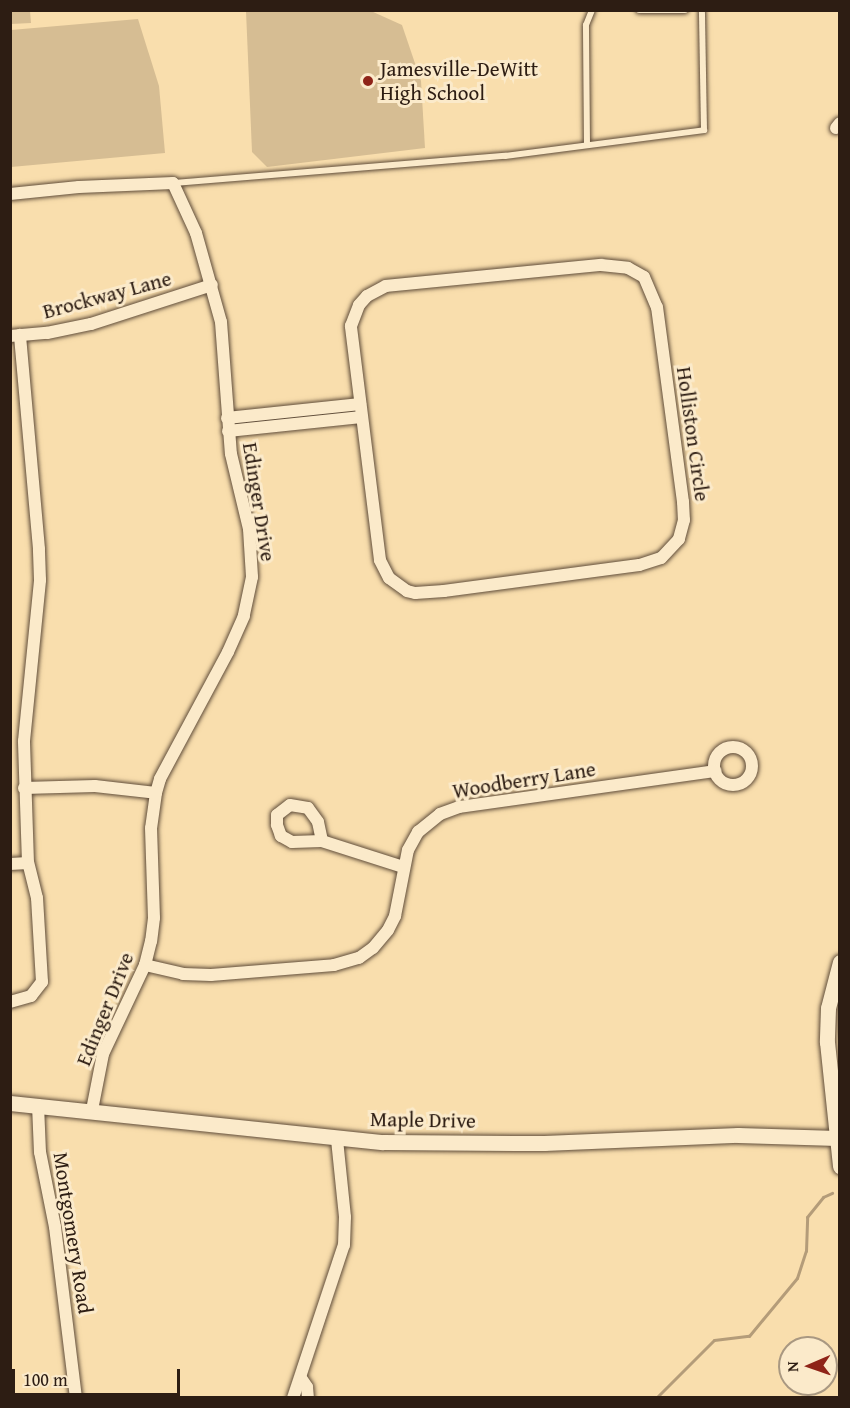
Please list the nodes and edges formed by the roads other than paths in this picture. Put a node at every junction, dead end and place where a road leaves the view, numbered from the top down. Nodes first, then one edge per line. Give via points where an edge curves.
1 (592, 10) edge
2 (639, 10) edge
3 (685, 10) edge
4 (702, 10) edge
5 (587, 146) junction
6 (173, 183) junction
7 (10, 194) edge
8 (212, 285) junction
9 (15, 336) edge
10 (360, 404) junction
11 (362, 417) junction
12 (227, 418) junction
13 (228, 431) junction
14 (715, 771) dead end
15 (24, 788) junction
16 (156, 793) junction
17 (322, 841) dead end
18 (28, 863) junction
19 (10, 864) edge
20 (403, 867) junction
21 (840, 962) edge
22 (145, 965) junction
23 (10, 1002) edge
24 (10, 1103) edge
25 (38, 1105) junction
26 (92, 1110) junction
27 (837, 1138) junction
28 (337, 1139) junction
29 (840, 1166) edge
30 (301, 1378) junction
31 (76, 1398) edge
32 (293, 1398) edge
33 (308, 1398) edge

1 - 5 lane via 586,25
2 - 3 lane
4 - 5 lane via 704,130
5 - 6 lane
6 - 7 street
6 - 8 street, Edinger Drive via 196,233
8 - 9 street, Brockway Lane via 91,324
8 - 12 street, Edinger Drive via 226,364
9 - 15 street via 30,434 39,557 24,741
10 - 11 street, Holliston Circle
10 - 11 street, Holliston Circle via 351,327 358,305 377,290 406,283 601,265 637,272 649,284 657,307 683,502 679,539 661,558 639,565 444,591 407,591 389,578 380,560
10 - 12 street
11 - 13 street
12 - 13 street, Edinger Drive
13 - 16 street, Edinger Drive via 249,529 250,592 228,652
14 - 20 street, Woodberry Lane via 459,807 440,814 418,832
15 - 16 street via 95,786
15 - 18 street
16 - 22 street, Edinger Drive via 151,828 154,918
17 - 20 street
18 - 19 street
18 - 23 street via 37,898 42,982 31,996
20 - 22 street, Woodberry Lane via 395,916 373,948 358,958 334,965 210,975 183,974
21 - 27 street via 828,1008 827,1042
22 - 26 street, Edinger Drive via 103,1054
24 - 25 street, Maple Drive
25 - 26 street, Maple Drive
25 - 31 street, Montgomery Road via 40,1152 55,1227
26 - 28 street, Maple Drive
27 - 28 street, Maple Drive via 738,1135 544,1143
27 - 29 street
28 - 30 street via 344,1245
30 - 32 street
30 - 33 street

